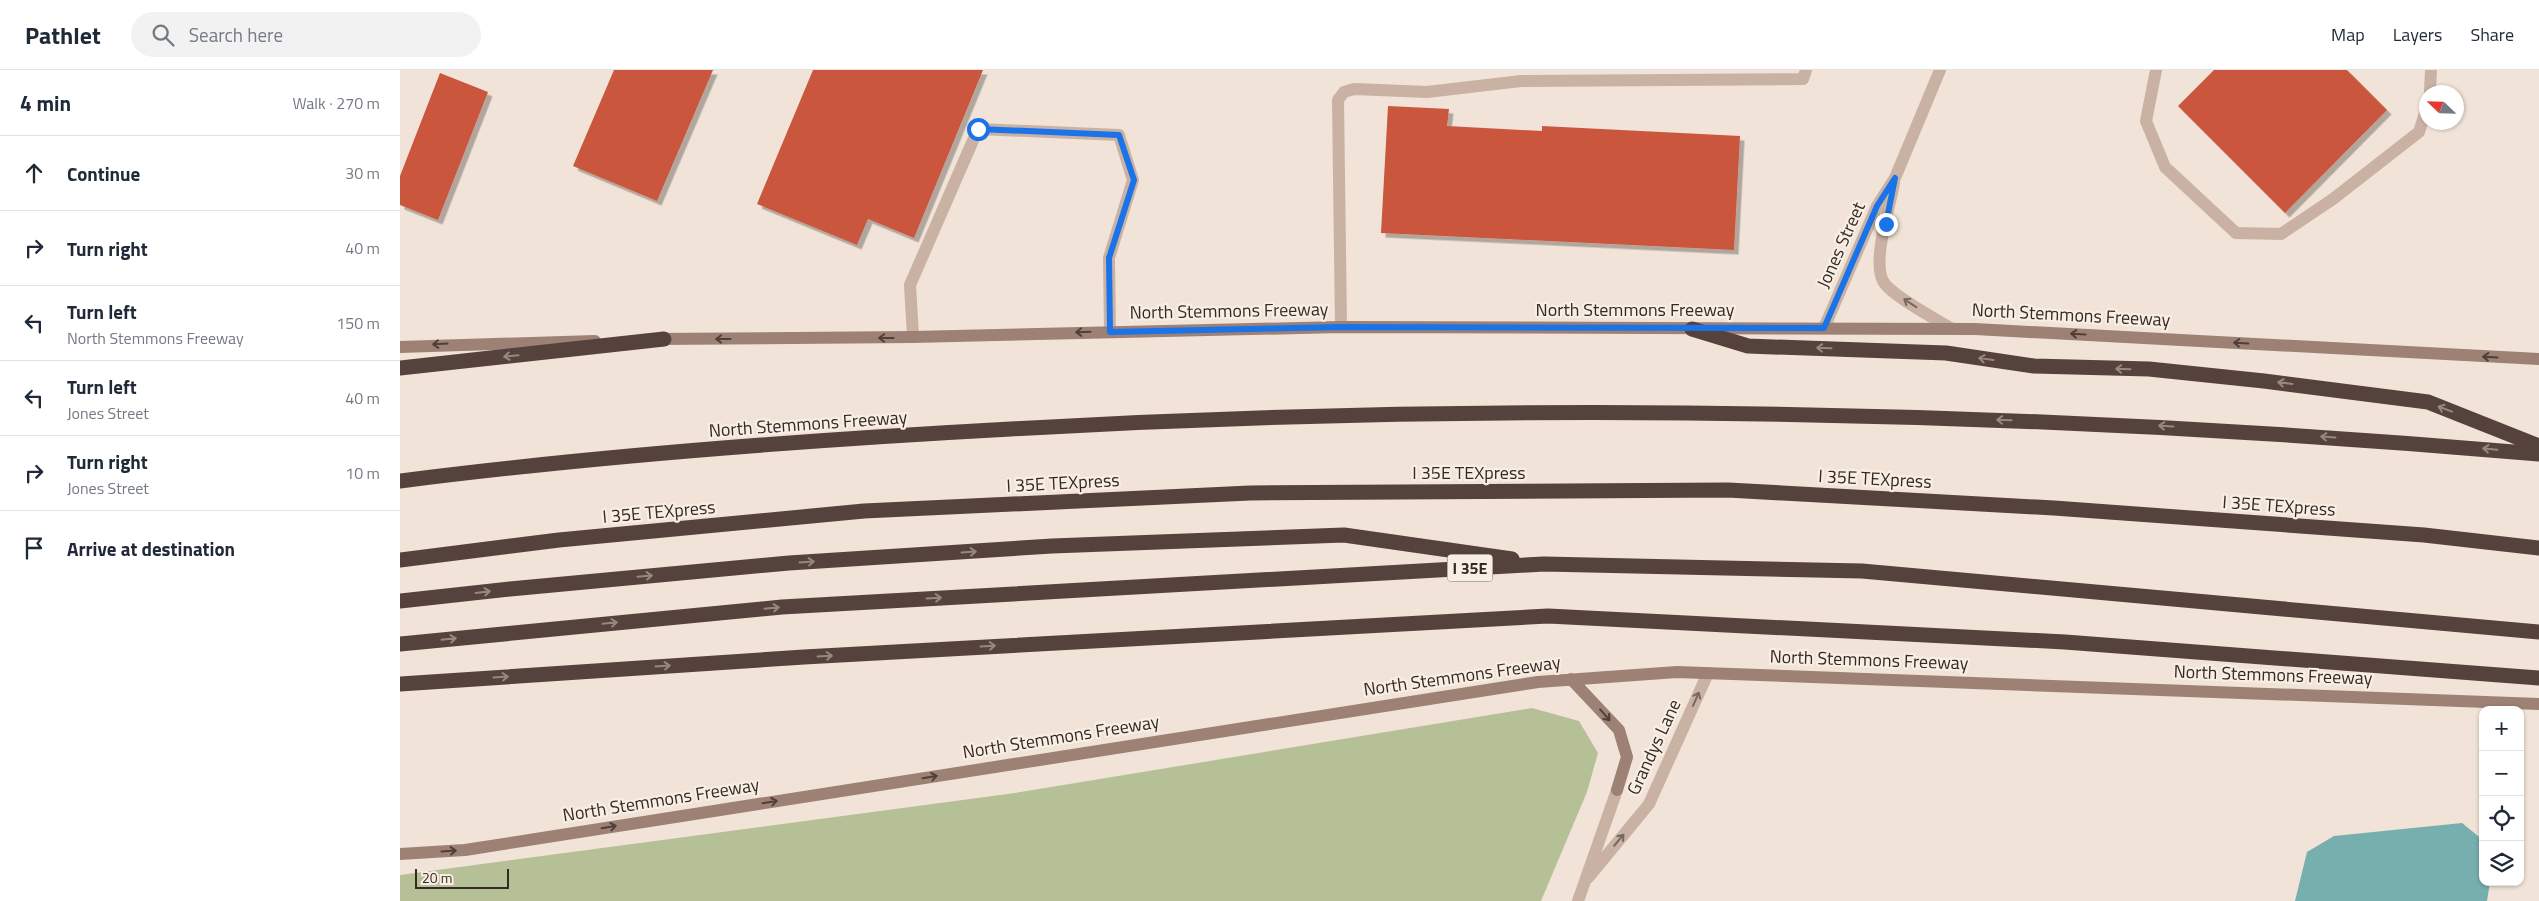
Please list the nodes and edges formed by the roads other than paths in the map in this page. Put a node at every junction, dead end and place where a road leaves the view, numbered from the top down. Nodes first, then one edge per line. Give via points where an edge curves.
1 (1806, 70) edge
2 (1940, 70) edge
3 (2156, 70) edge
4 (2431, 70) edge
5 (1523, 76) edge
6 (2430, 85) edge
7 (2421, 130) edge
8 (1895, 178) junction
9 (1341, 327) junction
10 (1824, 328) junction
11 (1952, 329) junction
12 (1692, 330) junction
13 (1110, 332) junction
14 (913, 338) junction
15 (664, 339) junction
16 (400, 347) edge
17 (2539, 359) edge
18 (400, 368) edge
19 (2539, 446) edge
20 (2539, 454) edge
21 (400, 481) edge
22 (2539, 548) edge
23 (400, 560) edge
24 (1544, 564) junction
25 (400, 601) edge
26 (2539, 632) edge
27 (400, 644) edge
28 (1708, 673) junction
29 (2539, 678) edge
30 (1572, 679) junction
31 (400, 684) edge
32 (2539, 704) edge
33 (1617, 790) joint
34 (400, 854) edge
35 (1588, 878) junction
36 (1578, 901) edge

1 - 5 street via 1803,79
2 - 8 street, Jones Street
3 - 7 street via 2146,121 2166,167 2236,233 2281,234 2333,199
4 - 6 street
5 - 9 street via 1427,92 1354,89 1344,92 1338,100
8 - 10 street, Jones Street via 1877,206
11 -> 8 street, Jones Street via 1894,292 1884,282 1879,270 1879,254
9 - 12 main road, North Stemmons Freeway
9 - 13 main road, North Stemmons Freeway
10 - 11 main road, North Stemmons Freeway
10 - 12 main road, North Stemmons Freeway
17 -> 11 main road, North Stemmons Freeway
19 -> 12 highway via 2428,402 2264,381 2149,370 2034,366 1946,353 1748,346
13 -> 14 main road, North Stemmons Freeway
13 - 14 street via 1109,258 1134,180 1119,135 978,129 910,285
14 -> 15 main road, North Stemmons Freeway
15 -> 16 main road, North Stemmons Freeway
15 -> 18 highway
20 -> 21 highway, North Stemmons Freeway via 2204,428 2009,420 1679,412 1323,414 921,434 597,459
22 - 23 highway, I 35E TEXpress via 2424,535 2073,509 1718,490 1250,493 864,511 559,540
25 -> 24 highway via 789,563 1052,546 1344,535
24 - 26 highway, I 35E via 1862,571
27 -> 24 highway, I 35E via 782,607
28 - 30 main road, North Stemmons Freeway
28 - 32 main road, North Stemmons Freeway
35 -> 28 street, Grandys Lane via 1649,804
31 -> 29 highway via 804,657 1548,616 2065,642
30 -> 33 main road via 1619,730 1627,757
34 -> 30 main road, North Stemmons Freeway via 465,850
33 - 35 street, Grandys Lane
35 - 36 street, Grandys Lane

